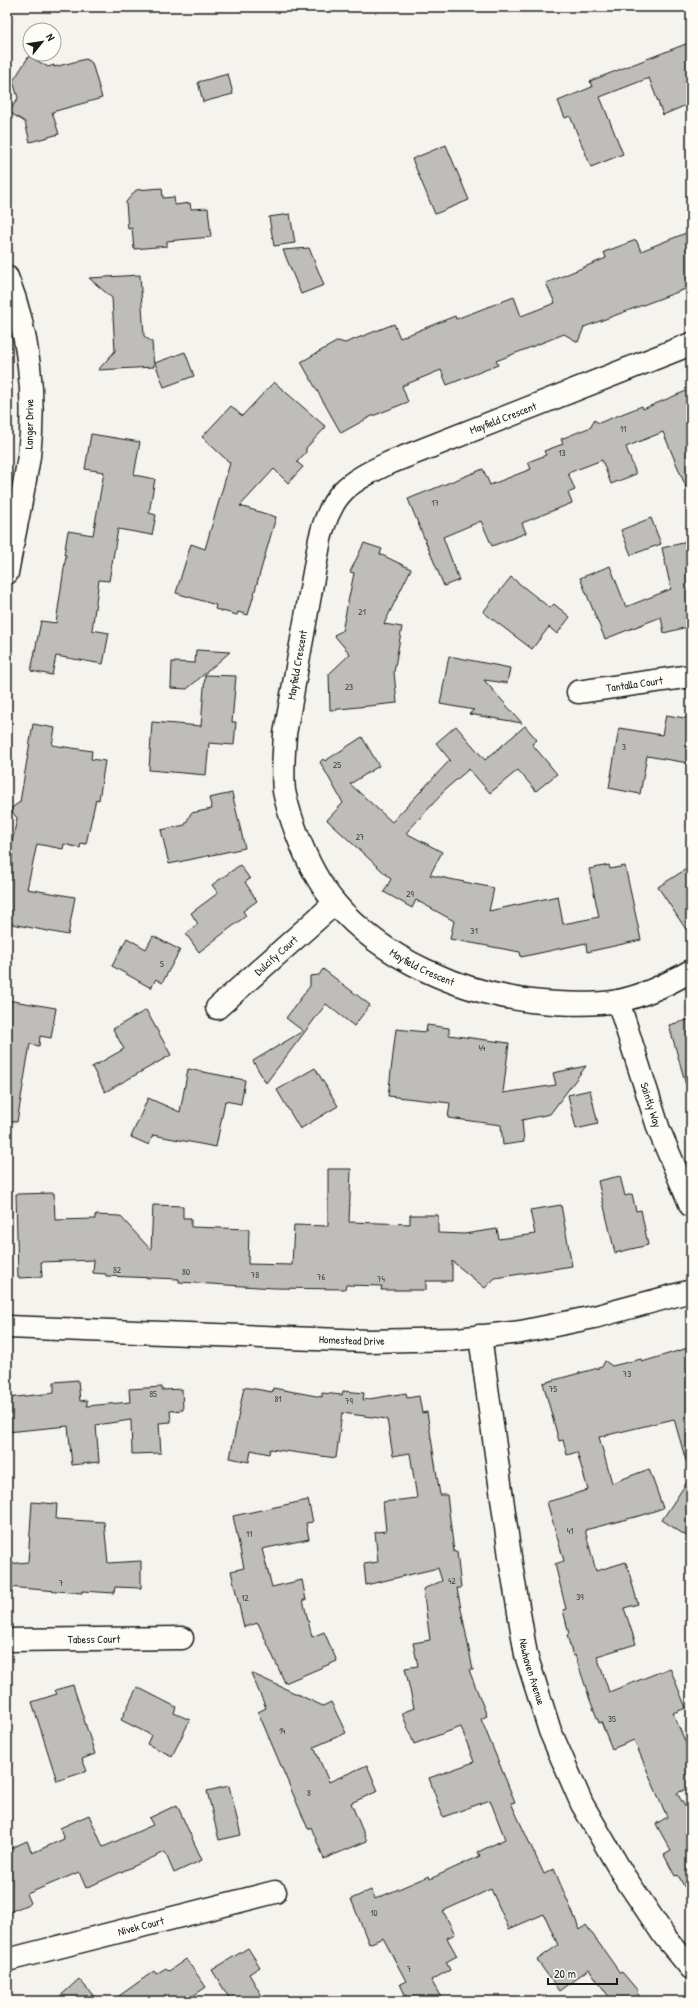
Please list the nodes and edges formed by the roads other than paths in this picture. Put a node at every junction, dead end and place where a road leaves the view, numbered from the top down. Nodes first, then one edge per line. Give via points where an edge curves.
1 (7, 277) edge
2 (691, 344) edge
3 (7, 573) edge
4 (691, 676) edge
5 (578, 692) dead end
6 (335, 903) junction
7 (691, 972) edge
8 (618, 1001) junction
9 (217, 1008) dead end
10 (691, 1206) edge
11 (691, 1291) edge
12 (7, 1327) edge
13 (480, 1336) junction
14 (182, 1638) dead end
15 (7, 1640) edge
16 (275, 1892) dead end
17 (7, 1960) edge
18 (691, 1968) edge

1 - 3 street, Langer Drive via 24,337 30,380 31,420 29,456
2 - 6 street, Mayfield Crescent via 388,463 365,474 346,488 334,502 325,517 320,539 285,734 283,763 284,791 304,853
4 - 5 street, Tantalla Court
6 - 8 street, Mayfield Crescent via 396,954 437,976 475,990 550,1003
6 - 9 street, Dulcify Court
7 - 8 street, Mayfield Crescent via 642,995
8 - 10 street, Saintly Way via 659,1130
11 - 13 street, Homestead Drive via 594,1317 521,1332
12 - 13 street, Homestead Drive via 368,1341
13 - 18 street, Newhaven Avenue via 526,1655 550,1731 582,1804 622,1873 664,1938
14 - 15 street, Tabess Court
16 - 17 street, Nivek Court

